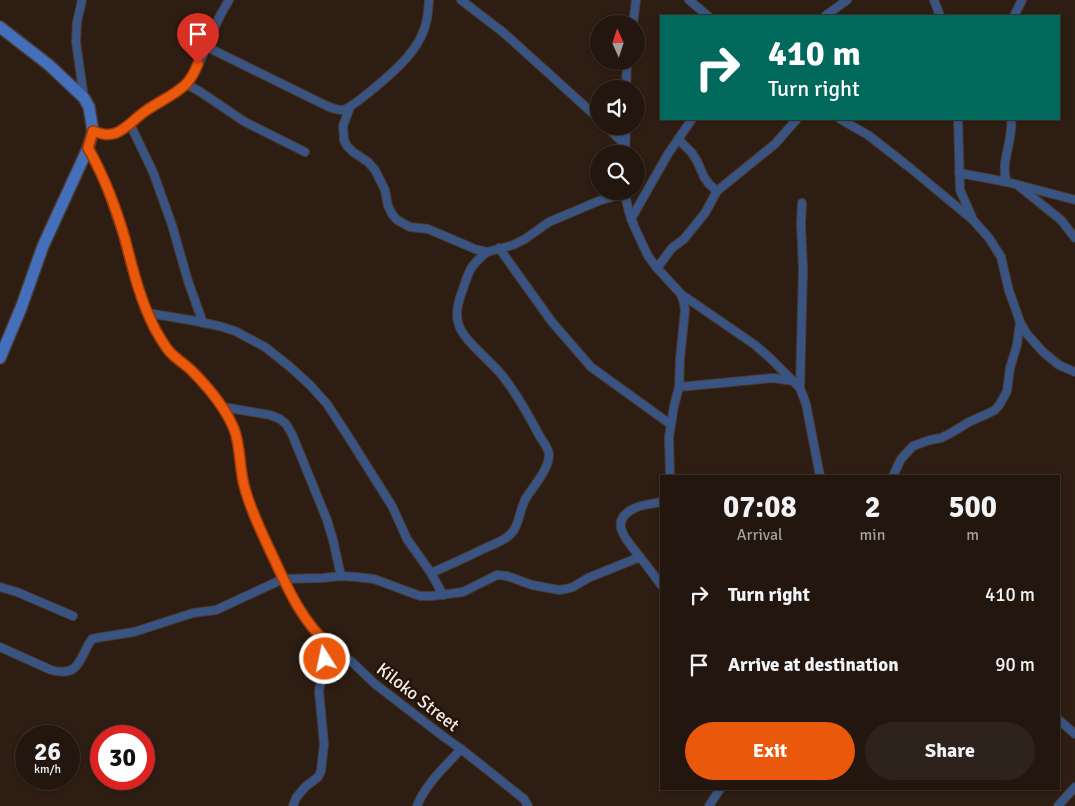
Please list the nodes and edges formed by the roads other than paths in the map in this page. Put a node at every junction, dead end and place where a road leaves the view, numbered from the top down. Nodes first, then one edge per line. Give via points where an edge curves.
1 (82, 0) edge
2 (228, 0) edge
3 (429, 0) edge
4 (461, 0) edge
5 (636, 0) edge
6 (689, 0) edge
7 (847, 0) edge
8 (934, 0) edge
9 (1019, 1) edge
10 (634, 15) edge
11 (707, 15) edge
12 (826, 15) edge
13 (940, 15) edge
14 (1014, 15) edge
15 (0, 27) edge
16 (207, 47) junction
17 (186, 84) junction
18 (84, 98) junction
19 (350, 107) junction
20 (590, 111) edge
21 (691, 120) edge
22 (796, 120) edge
23 (842, 120) edge
24 (958, 120) edge
25 (1011, 120) edge
26 (130, 124) junction
27 (93, 131) junction
28 (615, 135) edge
29 (626, 135) edge
30 (678, 139) junction
31 (625, 145) joint
32 (88, 148) junction
33 (305, 152) dead end
34 (959, 173) junction
35 (1007, 182) junction
36 (1018, 186) junction
37 (717, 191) junction
38 (603, 200) edge
39 (626, 200) edge
40 (1075, 200) edge
41 (802, 202) dead end
42 (631, 219) junction
43 (973, 220) junction
44 (1075, 238) edge
45 (499, 248) junction
46 (487, 252) junction
47 (657, 268) junction
48 (680, 294) junction
49 (147, 313) junction
50 (203, 322) junction
51 (1020, 322) junction
52 (0, 358) edge
53 (1075, 372) edge
54 (794, 381) junction
55 (679, 387) junction
56 (800, 388) junction
57 (223, 406) junction
58 (670, 424) junction
59 (670, 475) edge
60 (820, 475) edge
61 (893, 475) edge
62 (660, 502) edge
63 (640, 556) junction
64 (431, 573) junction
65 (341, 576) junction
66 (283, 579) junction
67 (660, 584) edge
68 (0, 587) edge
69 (443, 595) junction
70 (73, 616) dead end
71 (328, 644) junction
72 (0, 647) edge
73 (1060, 721) edge
74 (1075, 734) edge
75 (461, 749) junction
76 (1075, 787) edge
77 (719, 790) edge
78 (293, 806) edge
79 (417, 806) edge
80 (528, 806) edge
81 (709, 806) edge
82 (1058, 806) edge

1 - 18 street via 76,22 76,42
2 - 16 street
3 - 19 street via 427,23 412,51
4 - 20 street via 504,33
5 - 10 street
6 - 11 street
7 - 12 street
8 - 13 street
9 - 14 street
15 - 18 main road via 49,65
16 - 17 street
16 - 19 street via 334,109
17 - 26 street
17 - 33 street via 245,122
18 - 27 main road
19 - 46 street via 343,126 344,140 353,152 376,170 388,206 397,220
21 - 30 street
22 - 37 street via 775,144
23 - 43 street via 868,135
24 - 34 street
25 - 35 street via 1004,172
26 - 27 street via 105,135
26 - 50 street via 153,172
27 - 32 main road
28 - 31 street
29 - 31 street
30 - 37 street via 692,153 704,177
30 - 42 street
32 - 49 street, Kiloko Street via 112,201
32 - 52 main road via 43,246
34 - 35 street
34 - 43 street via 960,190
35 - 36 street
36 - 40 street
36 - 44 street via 1061,220
37 - 47 street via 704,214
38 - 45 street via 549,222 513,245
39 - 42 street
41 - 56 street
42 - 47 street
43 - 51 street via 1001,258
45 - 46 street
45 - 58 street via 552,322 591,367
46 - 64 street via 468,273 458,304 460,329 502,374 526,410 549,455 544,470 523,503 511,534
47 - 48 street
48 - 54 street via 755,345
48 - 55 street via 685,310
49 - 50 street
49 - 57 street, Kiloko Street via 170,352 194,372
50 - 64 street via 235,331 265,347 327,404 392,506 407,539
51 - 53 street via 1043,352
51 - 61 street via 1007,391 1000,404 995,410 952,433 913,446 901,459
54 - 55 street via 773,378
54 - 56 street
55 - 58 street
56 - 60 street
57 - 65 street via 270,415 286,424 327,520
57 - 66 street, Kiloko Street via 238,442 244,487 254,518
58 - 59 street
62 - 63 street via 636,507 622,518 620,530
63 - 67 street
63 - 69 street via 566,589 497,576 463,592
64 - 69 street
65 - 66 street
65 - 69 street via 374,579 420,596
66 - 71 street, Kiloko Street via 312,628
66 - 72 street via 216,610 193,613 134,632 92,639 78,665 68,671 51,670
68 - 70 street
71 - 75 street, Kiloko Street
71 - 78 street via 319,690 324,744 320,771 296,798
73 - 74 street
75 - 79 street via 426,788
75 - 80 street, Kiloko Street via 524,799
76 - 82 street
77 - 81 street

